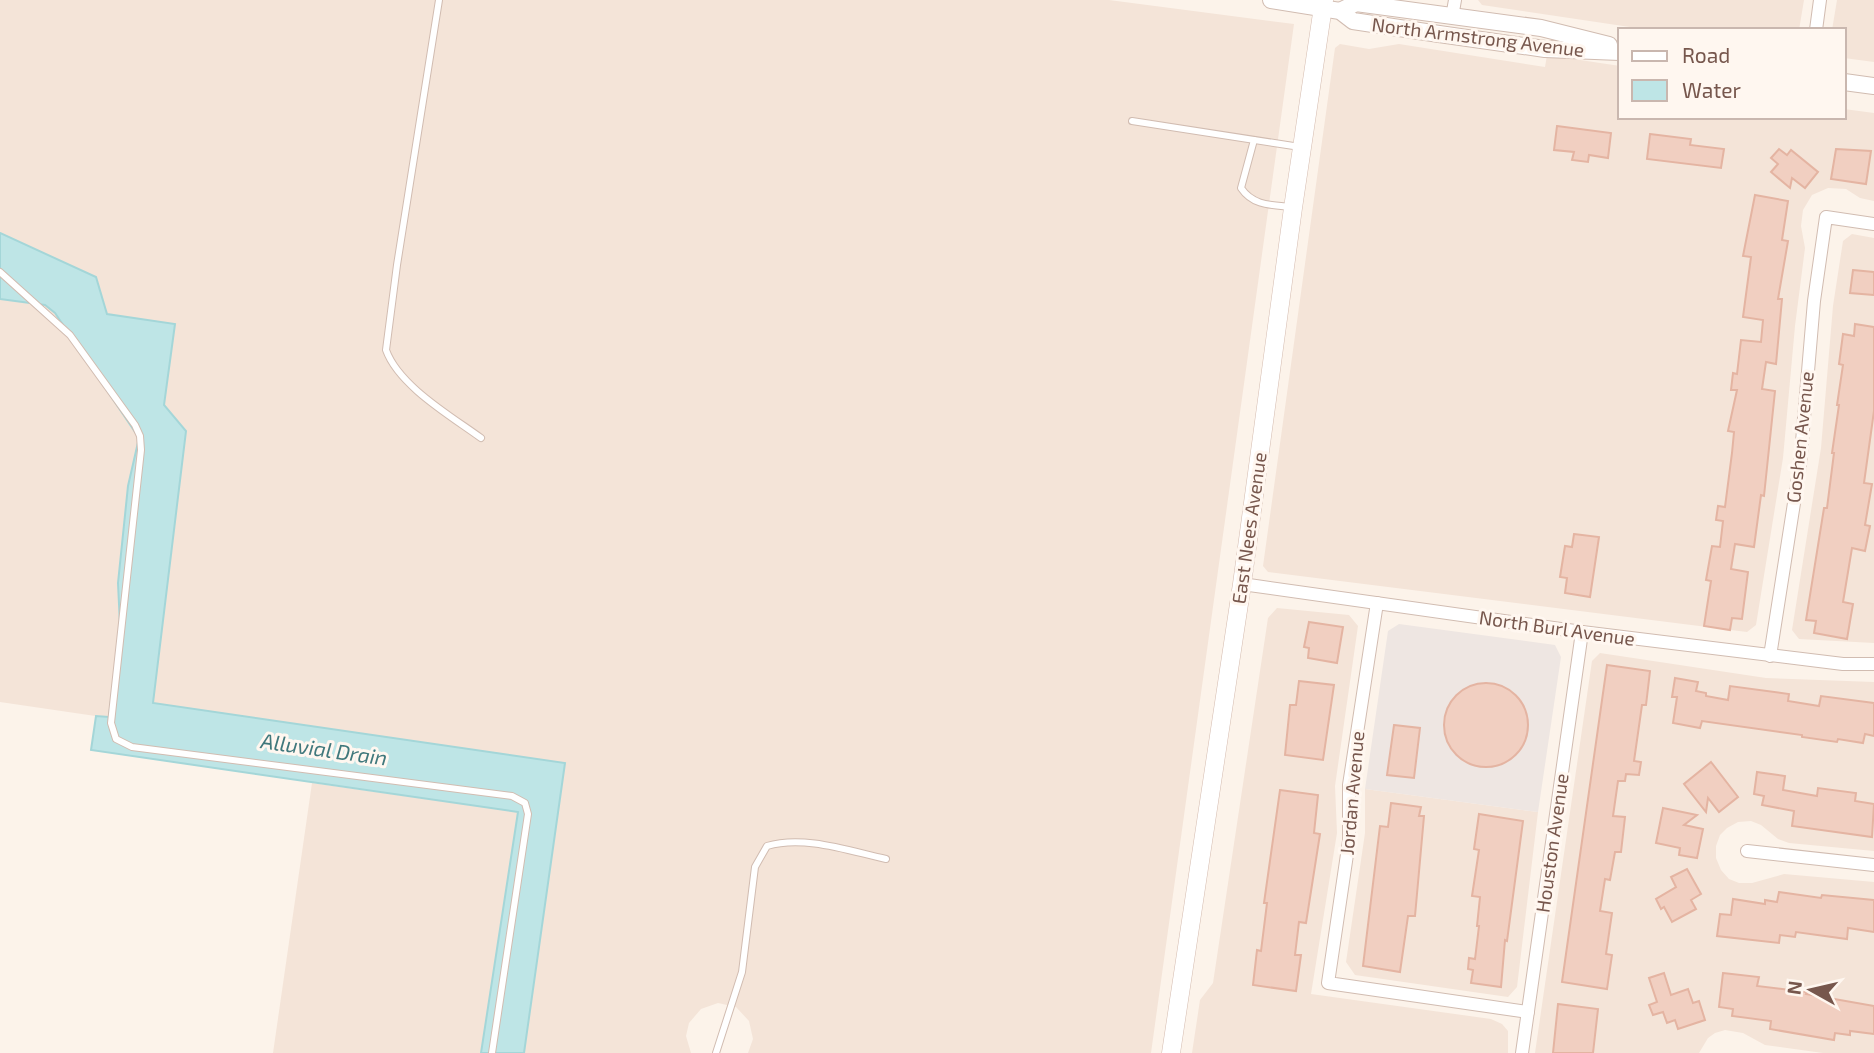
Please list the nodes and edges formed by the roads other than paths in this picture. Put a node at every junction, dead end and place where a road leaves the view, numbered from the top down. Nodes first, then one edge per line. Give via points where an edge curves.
1 (439, 0) edge
2 (1271, 0) edge
3 (1455, 0) edge
4 (1820, 0) edge
5 (1323, 2) edge
6 (1340, 10) junction
7 (1452, 17) junction
8 (1816, 28) edge
9 (1618, 49) edge
10 (1618, 50) edge
11 (1846, 82) edge
12 (1874, 86) edge
13 (1132, 121) dead end
14 (1254, 140) junction
15 (1302, 147) junction
16 (1293, 208) junction
17 (1874, 224) edge
18 (0, 272) edge
19 (481, 438) dead end
20 (1242, 584) junction
21 (1377, 603) junction
22 (1582, 632) junction
23 (1770, 656) junction
24 (1874, 664) edge
25 (1747, 851) dead end
26 (886, 859) dead end
27 (1874, 865) edge
28 (1528, 1012) junction
29 (492, 1053) edge
30 (716, 1053) edge
31 (1171, 1053) edge
32 (1522, 1053) edge

1 - 19 lane via 386,350 405,378
2 - 5 street, North Armstrong Avenue
3 - 7 street
4 - 8 street
5 - 6 street, North Armstrong Avenue
5 - 15 main road, East Nees Avenue
6 - 7 street, North Armstrong Avenue via 1356,3
6 - 10 street, North Armstrong Avenue via 1353,21 1439,34 1545,49
7 - 9 street, North Armstrong Avenue via 1541,28
11 - 12 street
13 - 14 lane
14 - 15 lane
14 - 16 lane via 1241,188 1255,202
15 - 16 main road, East Nees Avenue
16 - 20 main road, East Nees Avenue
17 - 23 street, Goshen Avenue via 1826,217 1800,465
18 - 29 lane via 70,335 140,436 111,723 116,738 132,747 512,796 525,803 528,814
20 - 21 street, North Burl Avenue
20 - 31 main road, East Nees Avenue
21 - 22 street, North Burl Avenue
21 - 28 street, Jordan Avenue via 1349,785 1349,841 1328,983
22 - 23 street, North Burl Avenue
22 - 28 street, Houston Avenue
23 - 24 street, North Burl Avenue
25 - 27 street
26 - 30 lane via 786,841 767,846 755,867 742,972
28 - 32 street, Houston Avenue

